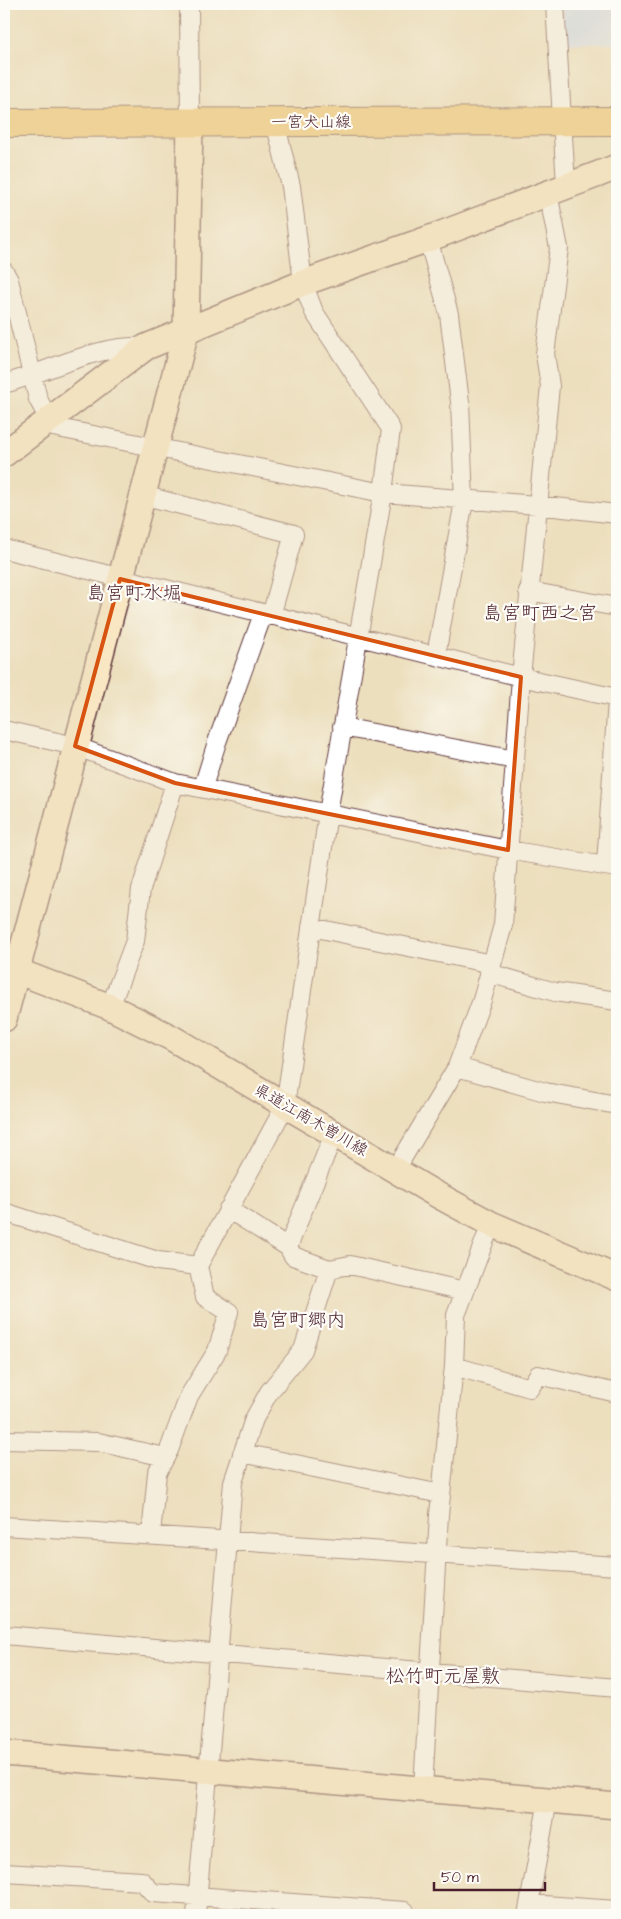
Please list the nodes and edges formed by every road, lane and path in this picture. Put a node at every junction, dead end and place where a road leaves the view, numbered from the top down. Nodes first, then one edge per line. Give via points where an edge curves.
1 (190, 4) edge
2 (554, 4) edge
3 (617, 121) edge
4 (4, 122) edge
5 (190, 122) junction
6 (275, 122) junction
7 (562, 122) junction
8 (617, 167) edge
9 (557, 189) junction
10 (428, 239) junction
11 (4, 271) edge
12 (303, 283) junction
13 (186, 332) junction
14 (146, 347) junction
15 (31, 376) junction
16 (4, 384) edge
17 (49, 418) junction
18 (154, 447) junction
19 (4, 454) edge
20 (383, 493) junction
21 (142, 495) junction
22 (464, 501) junction
23 (537, 505) junction
24 (617, 514) edge
25 (4, 549) edge
26 (120, 579) junction
27 (528, 591) junction
28 (617, 607) edge
29 (267, 615) junction
30 (357, 637) junction
31 (436, 655) junction
32 (520, 678) junction
33 (617, 698) edge
34 (342, 727) junction
35 (4, 730) edge
36 (75, 746) junction
37 (515, 760) junction
38 (175, 783) junction
39 (203, 787) junction
40 (328, 812) junction
41 (508, 850) junction
42 (612, 866) edge
43 (311, 927) junction
44 (11, 968) edge
45 (490, 969) junction
46 (617, 1001) edge
47 (110, 1007) junction
48 (4, 1019) edge
49 (457, 1067) junction
50 (617, 1105) edge
51 (285, 1106) junction
52 (334, 1134) junction
53 (396, 1169) junction
54 (228, 1209) junction
55 (4, 1212) edge
56 (491, 1224) junction
57 (288, 1247) junction
58 (198, 1266) junction
59 (329, 1269) junction
60 (617, 1278) edge
61 (465, 1291) junction
62 (454, 1366) junction
63 (617, 1393) edge
64 (4, 1440) edge
65 (242, 1453) junction
66 (165, 1457) junction
67 (441, 1494) junction
68 (4, 1526) edge
69 (151, 1535) junction
70 (229, 1540) junction
71 (438, 1554) junction
72 (617, 1566) edge
73 (4, 1635) edge
74 (218, 1654) junction
75 (429, 1672) junction
76 (617, 1688) edge
77 (4, 1753) edge
78 (210, 1770) junction
79 (423, 1788) junction
80 (548, 1800) junction
81 (617, 1806) edge
82 (4, 1873) edge
83 (197, 1895) junction
84 (528, 1910) edge
85 (617, 1910) edge
86 (196, 1915) edge
87 (405, 1915) edge

1 - 5 street
2 - 7 street
3 - 7 main road, 一宮犬山線
4 - 5 main road, 一宮犬山線
5 - 6 main road, 一宮犬山線
5 - 13 street
6 - 7 main road, 一宮犬山線
6 - 12 street via 291,186
7 - 9 street
8 - 9 street
9 - 10 street
9 - 23 street via 559,248 545,354 550,386
10 - 12 street
10 - 22 street via 449,314 460,402
11 - 15 street
12 - 13 street
12 - 20 street via 314,312 391,429
13 - 14 street
13 - 18 street
14 - 15 street via 128,346
14 - 17 street
15 - 16 street
15 - 17 street via 38,399
17 - 18 street via 53,427
17 - 19 street
18 - 20 street
18 - 21 street
20 - 22 street
20 - 30 street
21 - 26 street
21 - 29 street via 294,534
22 - 23 street
22 - 31 street
23 - 24 street
23 - 27 street
25 - 26 street
26 - 29 street
26 - 36 street
27 - 28 street
27 - 32 street
29 - 30 street
29 - 39 street via 217,742
30 - 31 street
30 - 34 street
31 - 32 street
32 - 33 street
32 - 37 street
33 - 42 street
34 - 37 street
34 - 40 street
35 - 36 street
36 - 38 street
36 - 44 street
37 - 41 street
38 - 39 street
38 - 47 street via 141,889 136,941
39 - 40 street
40 - 41 street
40 - 43 street
41 - 42 street
41 - 45 street via 503,925
43 - 45 street
43 - 51 street
44 - 47 street, 県道江南木曽川線
44 - 48 street
45 - 46 street via 554,992
45 - 49 street
47 - 51 street, 県道江南木曽川線 via 172,1038
49 - 50 street via 546,1092
49 - 53 street
51 - 52 street, 県道江南木曽川線
51 - 54 street
52 - 53 street, 県道江南木曽川線
52 - 57 street
53 - 56 street, 県道江南木曽川線
54 - 57 street
54 - 58 street
55 - 58 street via 158,1261
56 - 60 street, 県道江南木曽川線
56 - 61 street
57 - 59 street via 294,1256
58 - 66 street via 205,1297 229,1312 217,1351 188,1396
59 - 61 street via 350,1265
59 - 65 street via 303,1350 269,1392 254,1419
61 - 62 street via 456,1315
62 - 63 street via 530,1388 538,1375
62 - 67 street
64 - 66 street via 98,1442
65 - 67 street
65 - 70 street via 233,1482
66 - 69 street via 157,1473
67 - 71 street
68 - 69 street
69 - 70 street
70 - 71 street
70 - 74 street
71 - 72 street
71 - 75 street
73 - 74 street
74 - 75 street
74 - 78 street
75 - 76 street
75 - 79 street
77 - 78 street
78 - 79 street
78 - 83 street
79 - 80 street
80 - 81 street
80 - 84 street
82 - 83 street via 142,1881 153,1893
83 - 86 street
83 - 87 street via 405,1911
84 - 85 street

